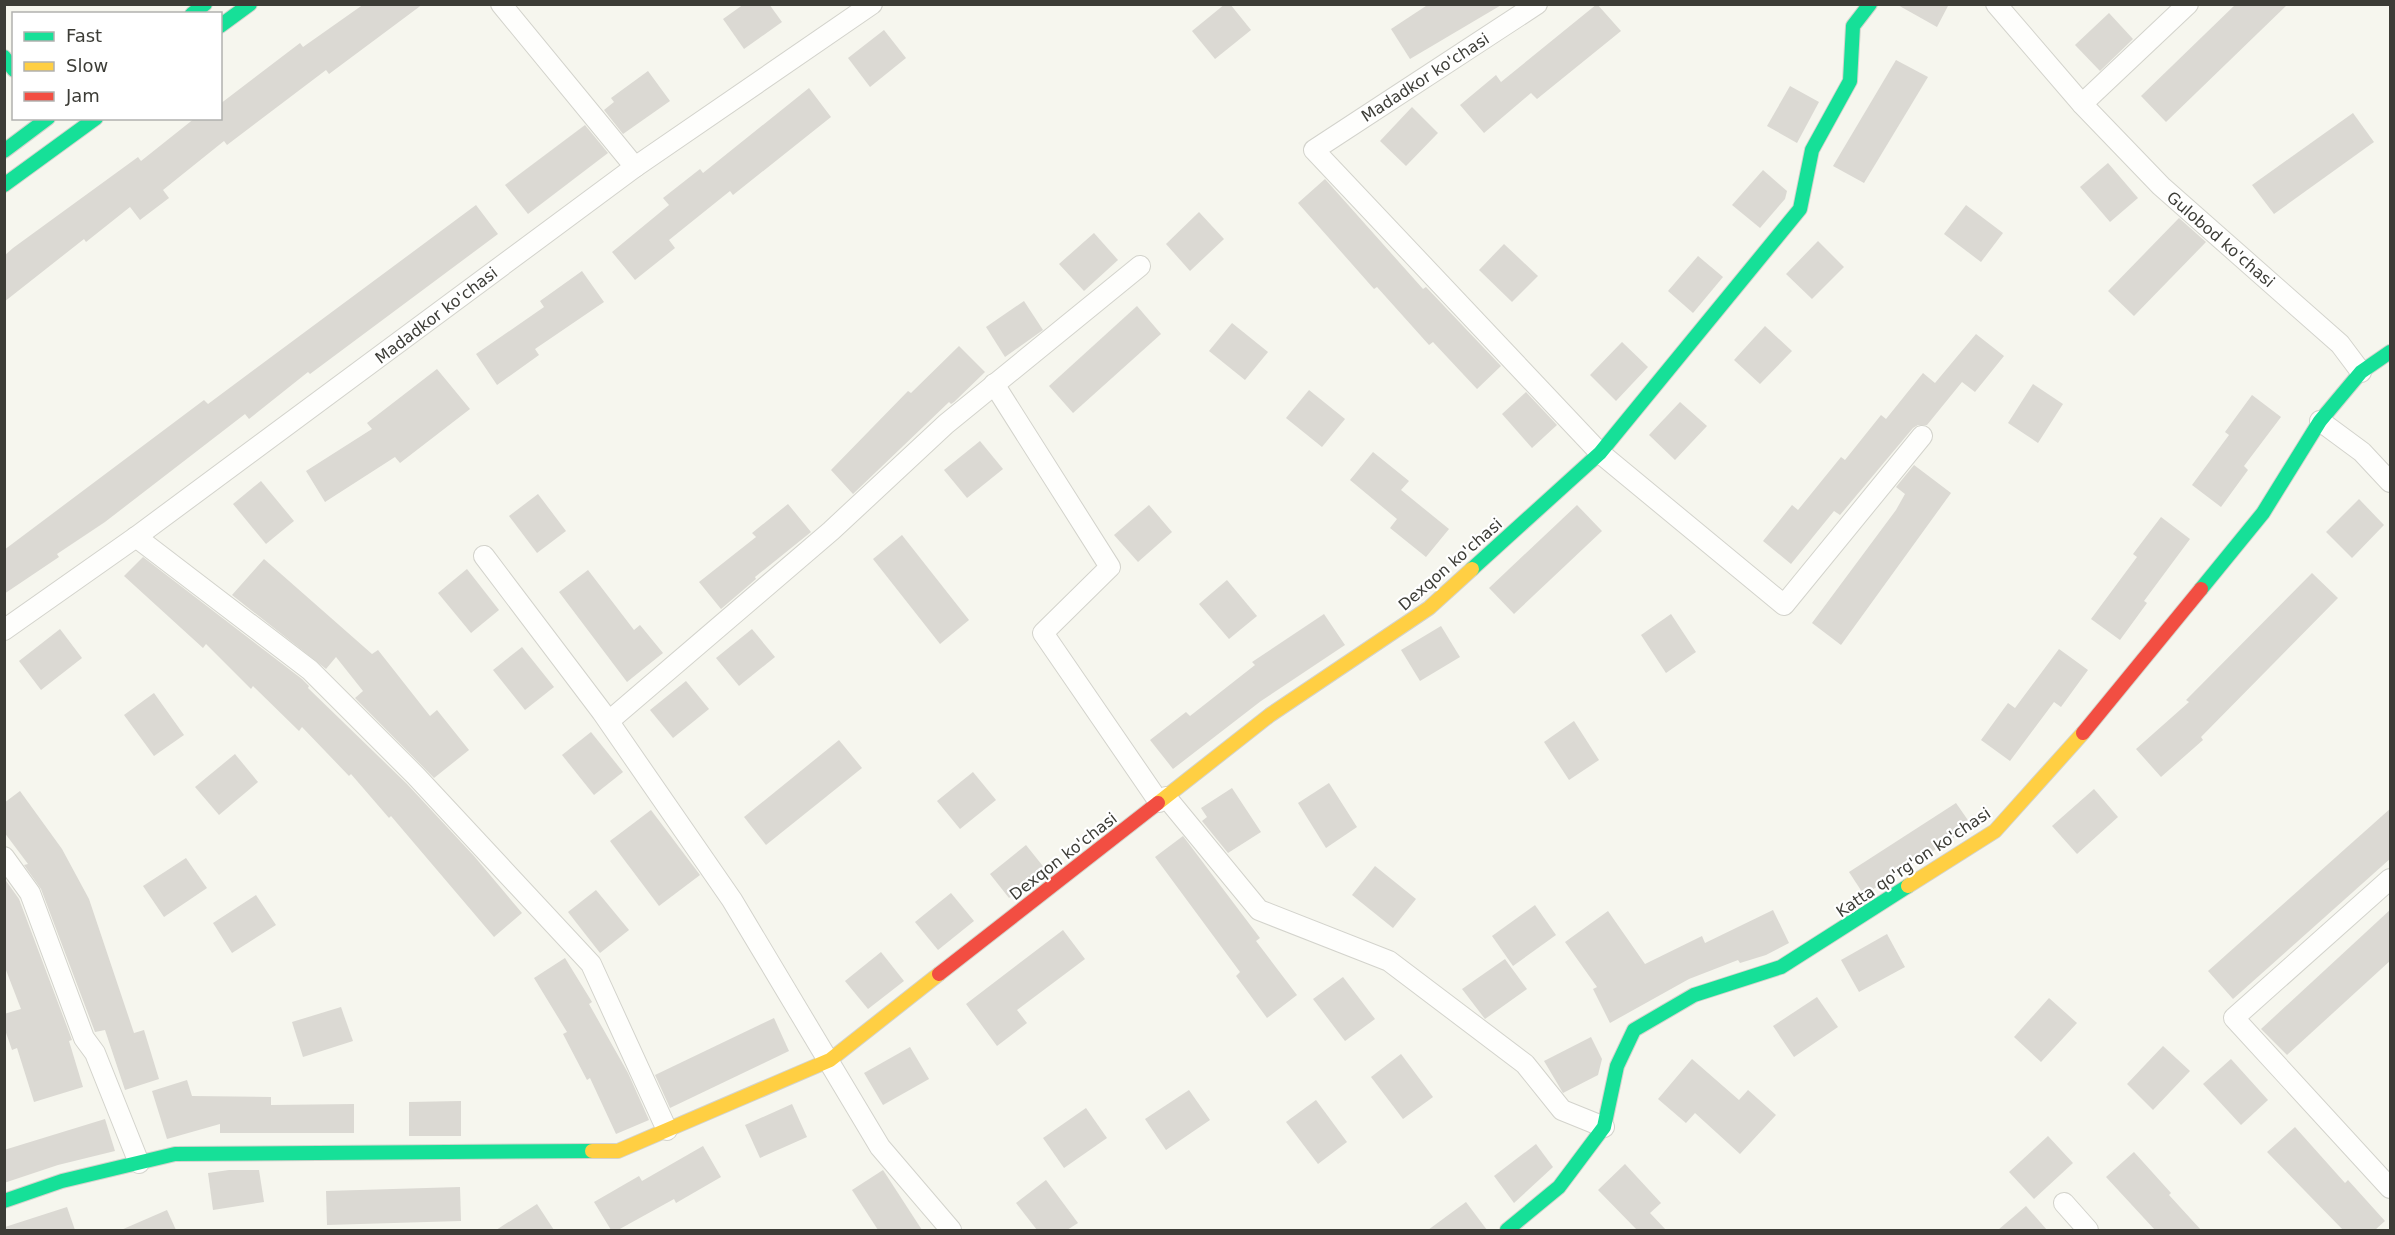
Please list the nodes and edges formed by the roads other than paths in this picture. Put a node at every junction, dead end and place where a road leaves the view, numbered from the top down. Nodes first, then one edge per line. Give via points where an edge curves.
1 (250, 4) edge
2 (501, 4) edge
3 (872, 4) edge
4 (1537, 4) edge
5 (1870, 4) edge
6 (1996, 4) edge
7 (2188, 4) edge
8 (222, 25) edge
9 (2082, 104) junction
10 (47, 120) edge
11 (49, 120) edge
12 (93, 120) edge
13 (63, 142) junction
14 (4, 151) edge
15 (635, 167) junction
16 (4, 185) edge
17 (1140, 266) dead end
18 (2391, 352) edge
19 (2361, 372) junction
20 (994, 384) junction
21 (2320, 421) junction
22 (1922, 436) dead end
23 (1600, 453) junction
24 (2391, 482) edge
25 (136, 537) junction
26 (484, 556) dead end
27 (4, 630) edge
28 (609, 721) junction
29 (1162, 799) junction
30 (4, 857) edge
31 (2391, 879) edge
32 (830, 1060) junction
33 (1604, 1127) junction
34 (667, 1130) junction
35 (139, 1162) junction
36 (2391, 1188) edge
37 (4, 1201) edge
38 (2064, 1203) dead end
39 (951, 1230) edge
40 (1507, 1230) edge
41 (2088, 1230) edge

1 - 8 main road
2 - 15 street
3 - 15 street, Madadkor ko'chasi
4 - 23 street, Madadkor ko'chasi via 1314,150
5 - 23 main road, Dexqon ko'chasi via 1853,27 1850,81 1812,150 1800,209
6 - 9 street, Gulobod ko'chasi
7 - 9 street
9 - 19 street, Gulobod ko'chasi via 2161,186 2340,344
10 - 14 main road
11 - 13 street
12 - 13 main road
13 - 16 main road
15 - 25 street, Madadkor ko'chasi
17 - 20 street
18 - 19 main road
19 - 21 main road
20 - 28 street via 831,531
20 - 29 street via 1110,567 1043,633
21 - 24 street via 2362,453
21 - 33 main road, Katta qo'rg'on ko'chasi via 2263,513 2091,724 1995,831 1781,967 1694,995 1634,1029 1617,1066
22 - 23 street via 1784,606
23 - 29 main road, Dexqon ko'chasi via 1429,608 1270,715
25 - 27 street, Madadkor ko'chasi
25 - 34 street via 310,670 416,776 591,964
26 - 28 street
28 - 32 street via 732,900
29 - 32 main road, Dexqon ko'chasi
29 - 33 street via 1259,910 1389,961 1525,1064 1562,1110
30 - 35 street via 30,893 84,1038 95,1053
31 - 36 street via 2234,1018
32 - 34 main road, Dexqon ko'chasi
32 - 39 street via 880,1147
33 - 40 main road, Katta qo'rg'on ko'chasi via 1558,1187
34 - 35 main road, Dexqon ko'chasi via 618,1151 186,1154
35 - 37 main road, Dexqon ko'chasi via 62,1181
38 - 41 street

